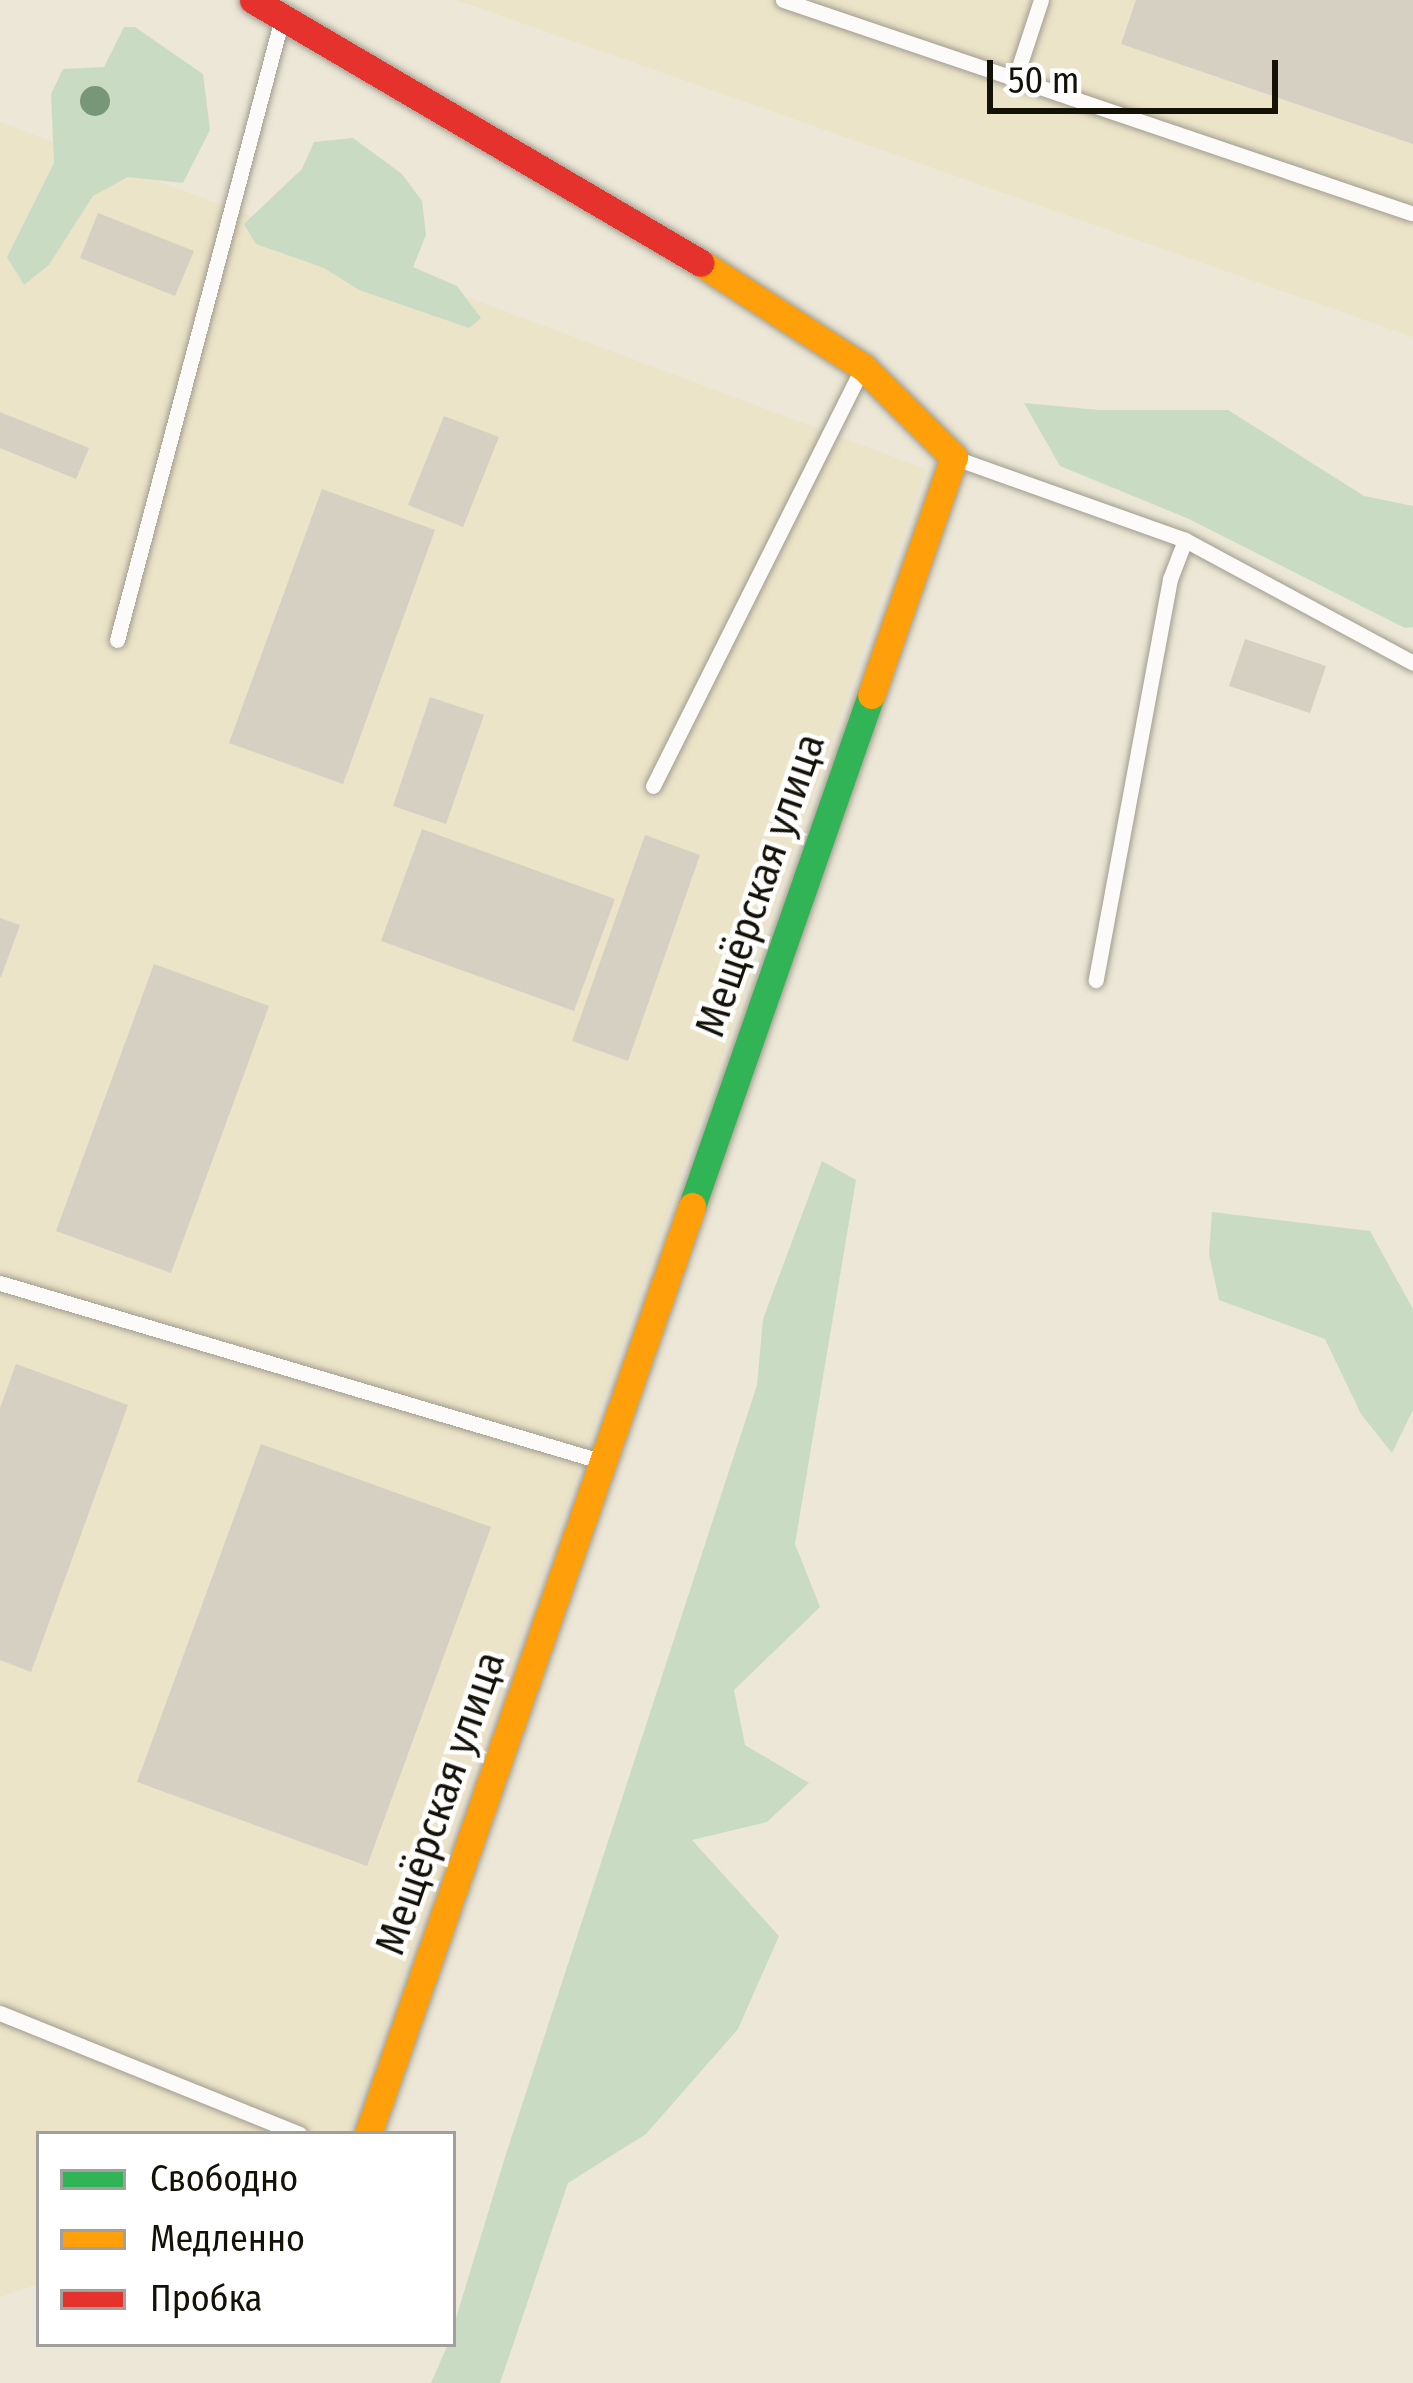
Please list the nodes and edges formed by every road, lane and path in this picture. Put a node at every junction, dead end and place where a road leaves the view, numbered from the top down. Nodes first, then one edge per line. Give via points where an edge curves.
1 (253, 0) edge
2 (783, 0) edge
3 (1041, 0) edge
4 (282, 19) junction
5 (1016, 79) junction
6 (1411, 213) edge
7 (863, 368) junction
8 (954, 457) junction
9 (1184, 540) junction
10 (117, 640) dead end
11 (1413, 663) edge
12 (653, 786) dead end
13 (1096, 980) dead end
14 (0, 1282) edge
15 (603, 1462) junction
16 (0, 2013) edge
17 (294, 2131) edge
18 (369, 2131) edge

1 - 4 street
2 - 5 lane
3 - 5 lane
4 - 7 street via 779,308
4 - 10 lane
5 - 6 lane
7 - 8 street
7 - 12 lane
8 - 9 lane
8 - 15 street, Мещёрская улица
9 - 11 lane
9 - 13 lane via 1170,579
14 - 15 lane
15 - 18 street, Мещёрская улица
16 - 17 lane

